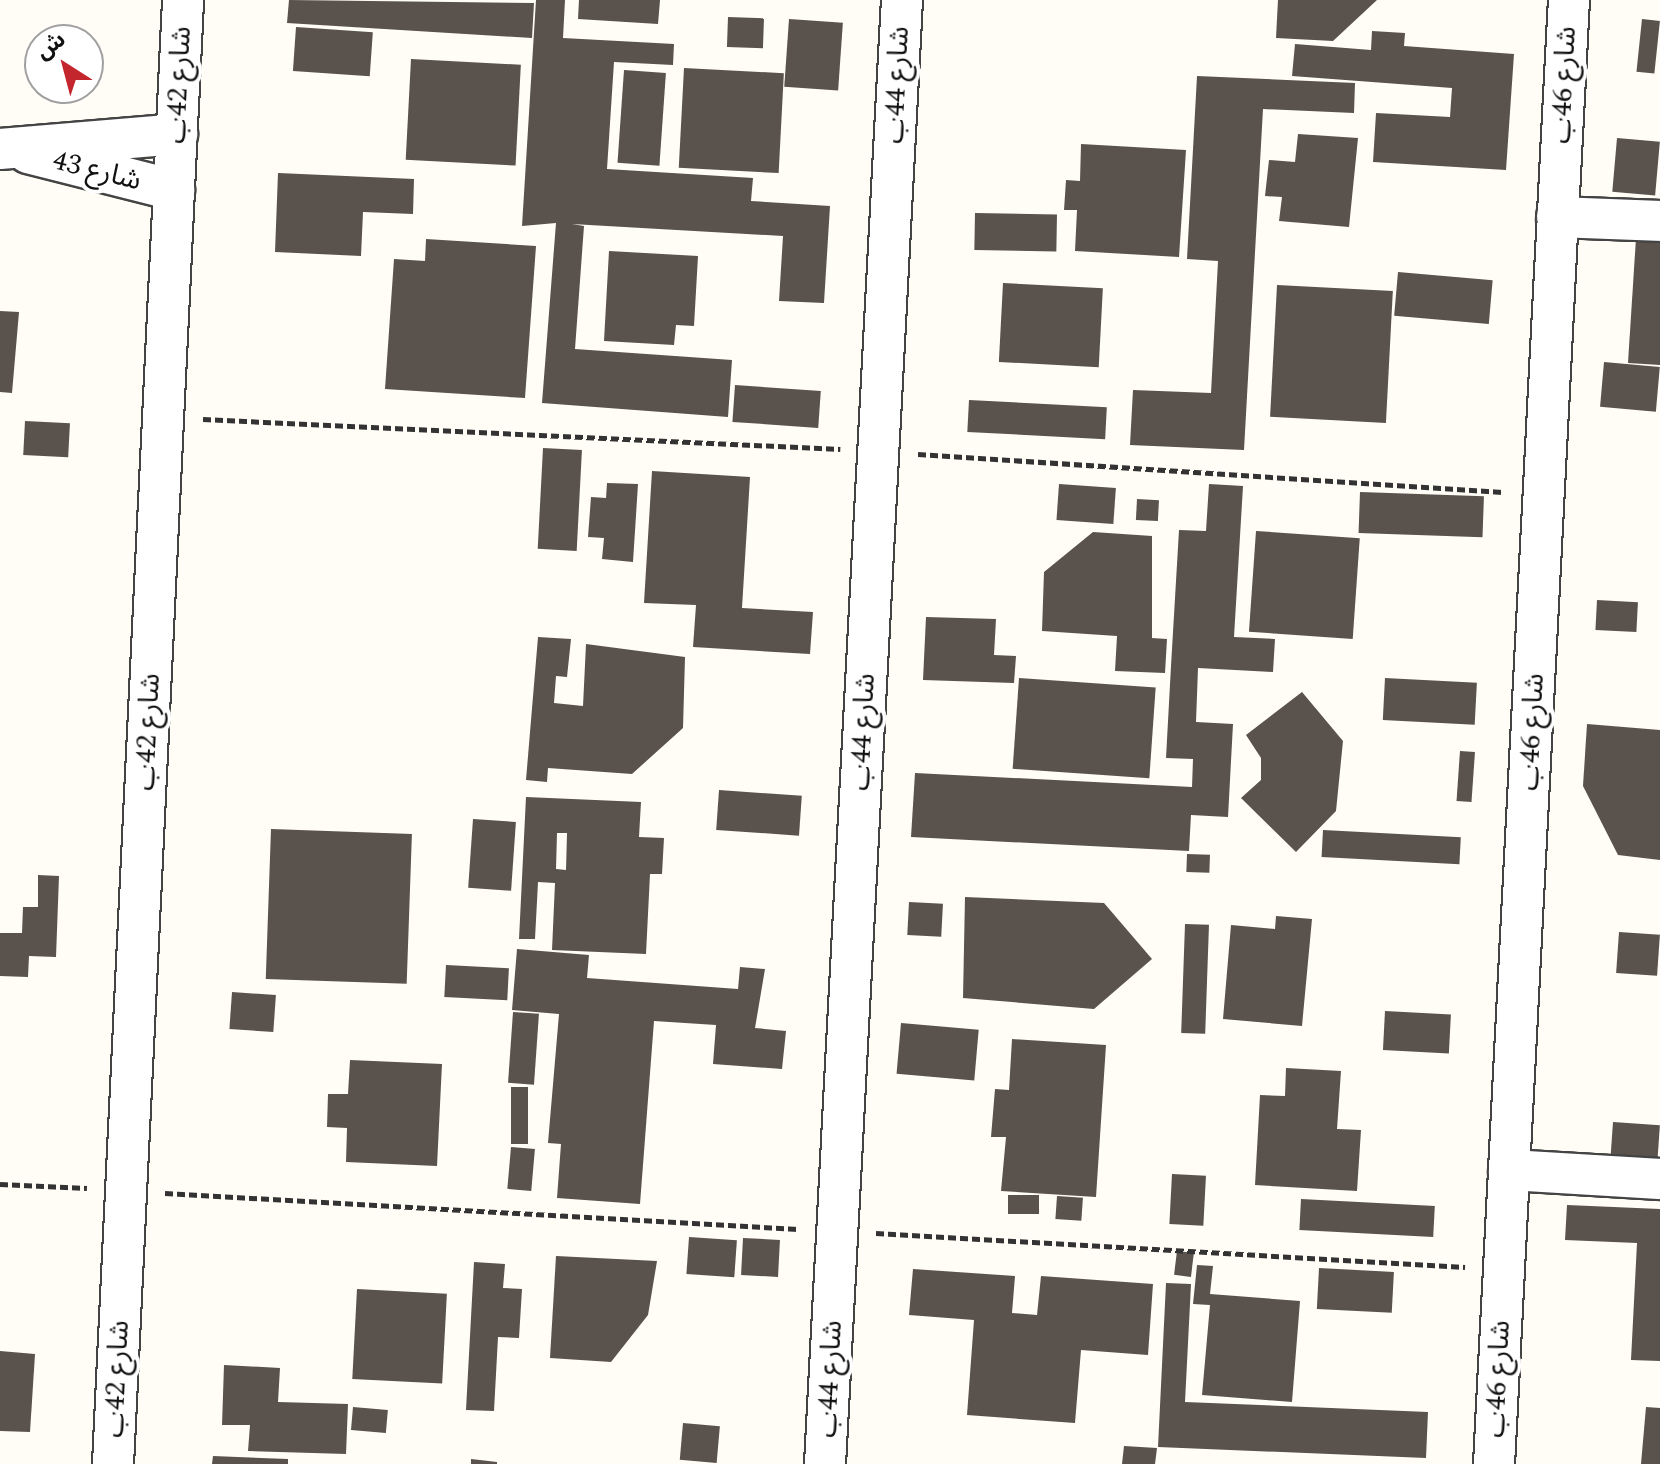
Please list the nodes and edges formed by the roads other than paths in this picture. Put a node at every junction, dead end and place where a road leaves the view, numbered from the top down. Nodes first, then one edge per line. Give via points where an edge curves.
1 (183, 0) edge
2 (902, 0) edge
3 (1569, 0) edge
4 (177, 134) junction
5 (10, 150) edge
6 (174, 190) junction
7 (1557, 217) junction
8 (1660, 221) edge
9 (1509, 1170) junction
10 (1660, 1179) edge
11 (113, 1464) edge
12 (825, 1464) edge
13 (1494, 1464) edge

1 - 4 street, شارع 42ب
2 - 12 street, شارع 44ب
3 - 7 street, شارع 46ب
4 - 5 street, شارع 43
4 - 6 street, شارع 42ب
5 - 6 street, شارع 43
6 - 11 street, شارع 42ب
7 - 8 street
7 - 9 street, شارع 46ب
9 - 10 street
9 - 13 street, شارع 46ب

